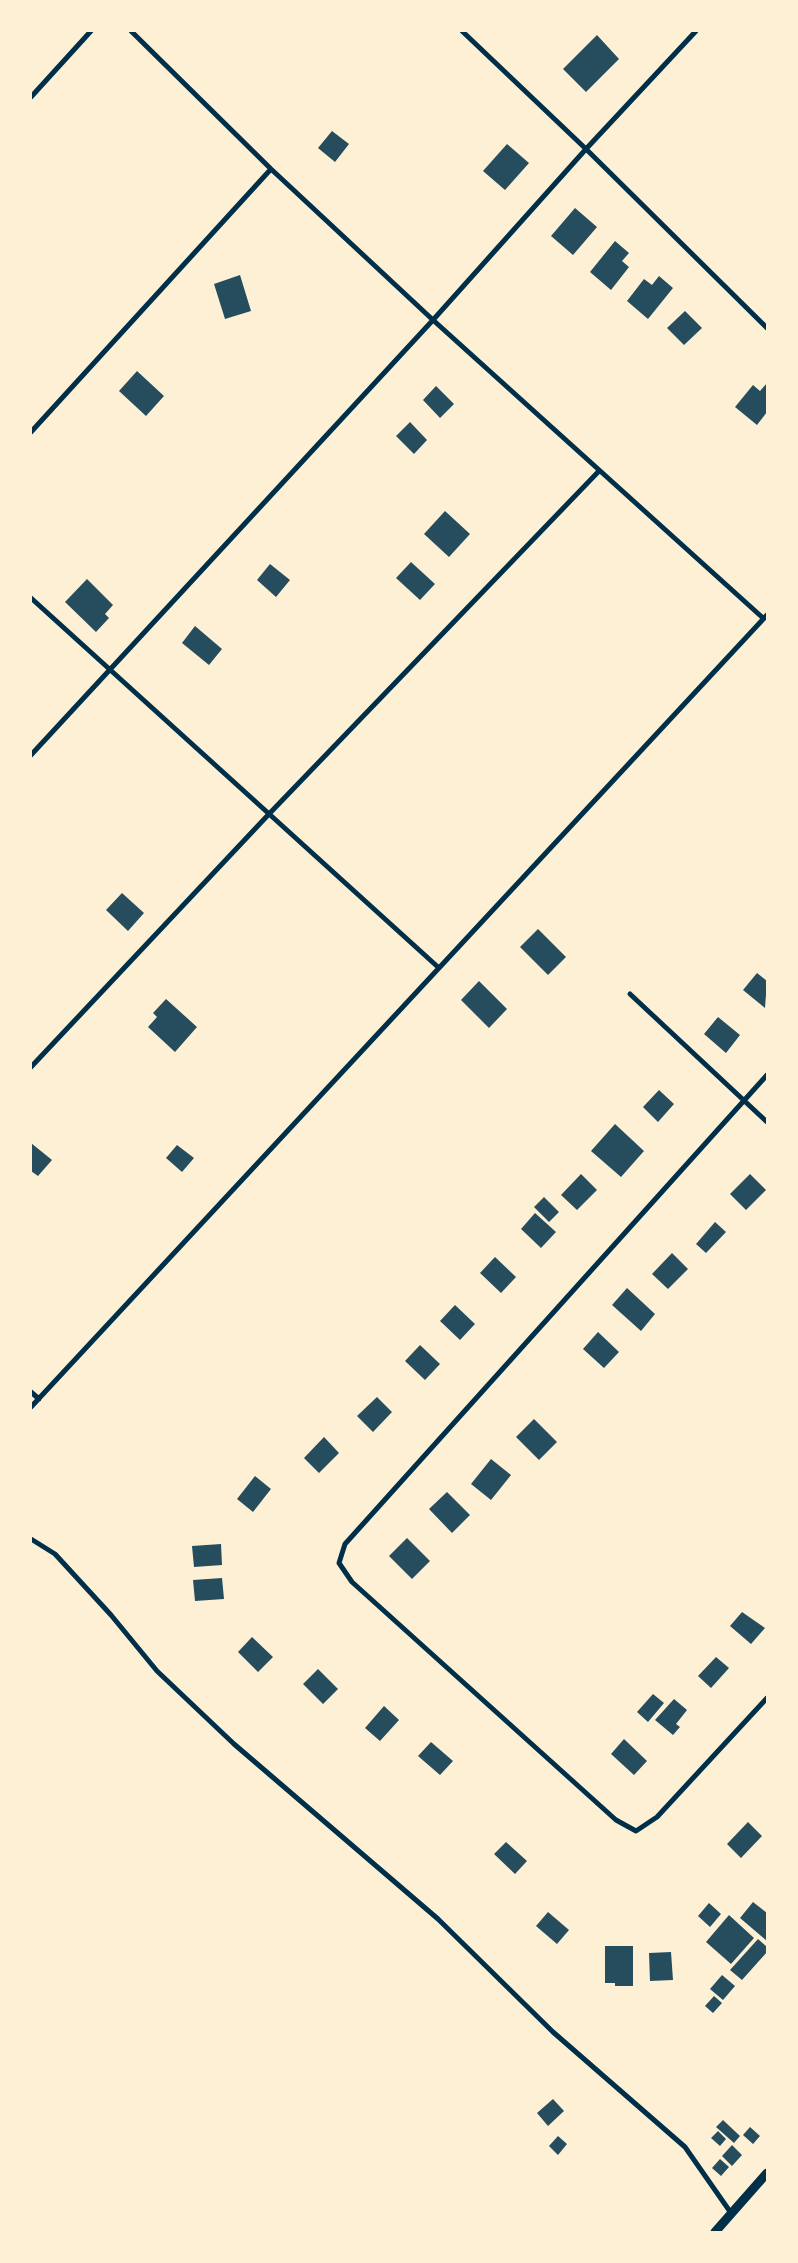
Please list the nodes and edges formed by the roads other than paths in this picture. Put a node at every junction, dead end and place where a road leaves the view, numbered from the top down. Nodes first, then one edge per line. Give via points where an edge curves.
1 (91, 31) edge
2 (131, 31) edge
3 (462, 31) edge
4 (696, 31) edge
5 (31, 97) edge
6 (586, 149) junction
7 (272, 168) junction
8 (433, 320) junction
9 (767, 328) edge
10 (31, 432) edge
11 (599, 471) junction
12 (31, 598) edge
13 (765, 616) edge
14 (110, 668) junction
15 (31, 755) edge
16 (269, 814) junction
17 (439, 968) junction
18 (630, 994) dead end
19 (31, 1067) edge
20 (767, 1074) edge
21 (743, 1100) junction
22 (767, 1122) edge
23 (31, 1392) edge
24 (39, 1399) junction
25 (31, 1407) edge
26 (31, 1539) edge
27 (767, 1698) edge
28 (767, 2173) edge
29 (731, 2213) junction
30 (715, 2232) edge

1 - 5 street
2 - 7 street
3 - 6 street
4 - 6 street
6 - 8 street
6 - 9 street
7 - 8 street
7 - 10 street
8 - 11 street
8 - 14 street
11 - 13 street
11 - 16 street
12 - 14 street
13 - 17 street
14 - 15 street
14 - 16 street
16 - 17 street
16 - 19 street
17 - 24 street
18 - 21 street
20 - 21 street
21 - 22 street
21 - 27 street via 345,1544 339,1563 352,1582 616,1820 636,1831 657,1817
23 - 24 street
24 - 25 street
26 - 29 street via 55,1554 157,1671 220,1730 438,1919 553,2032 685,2147
28 - 29 street
29 - 30 street

